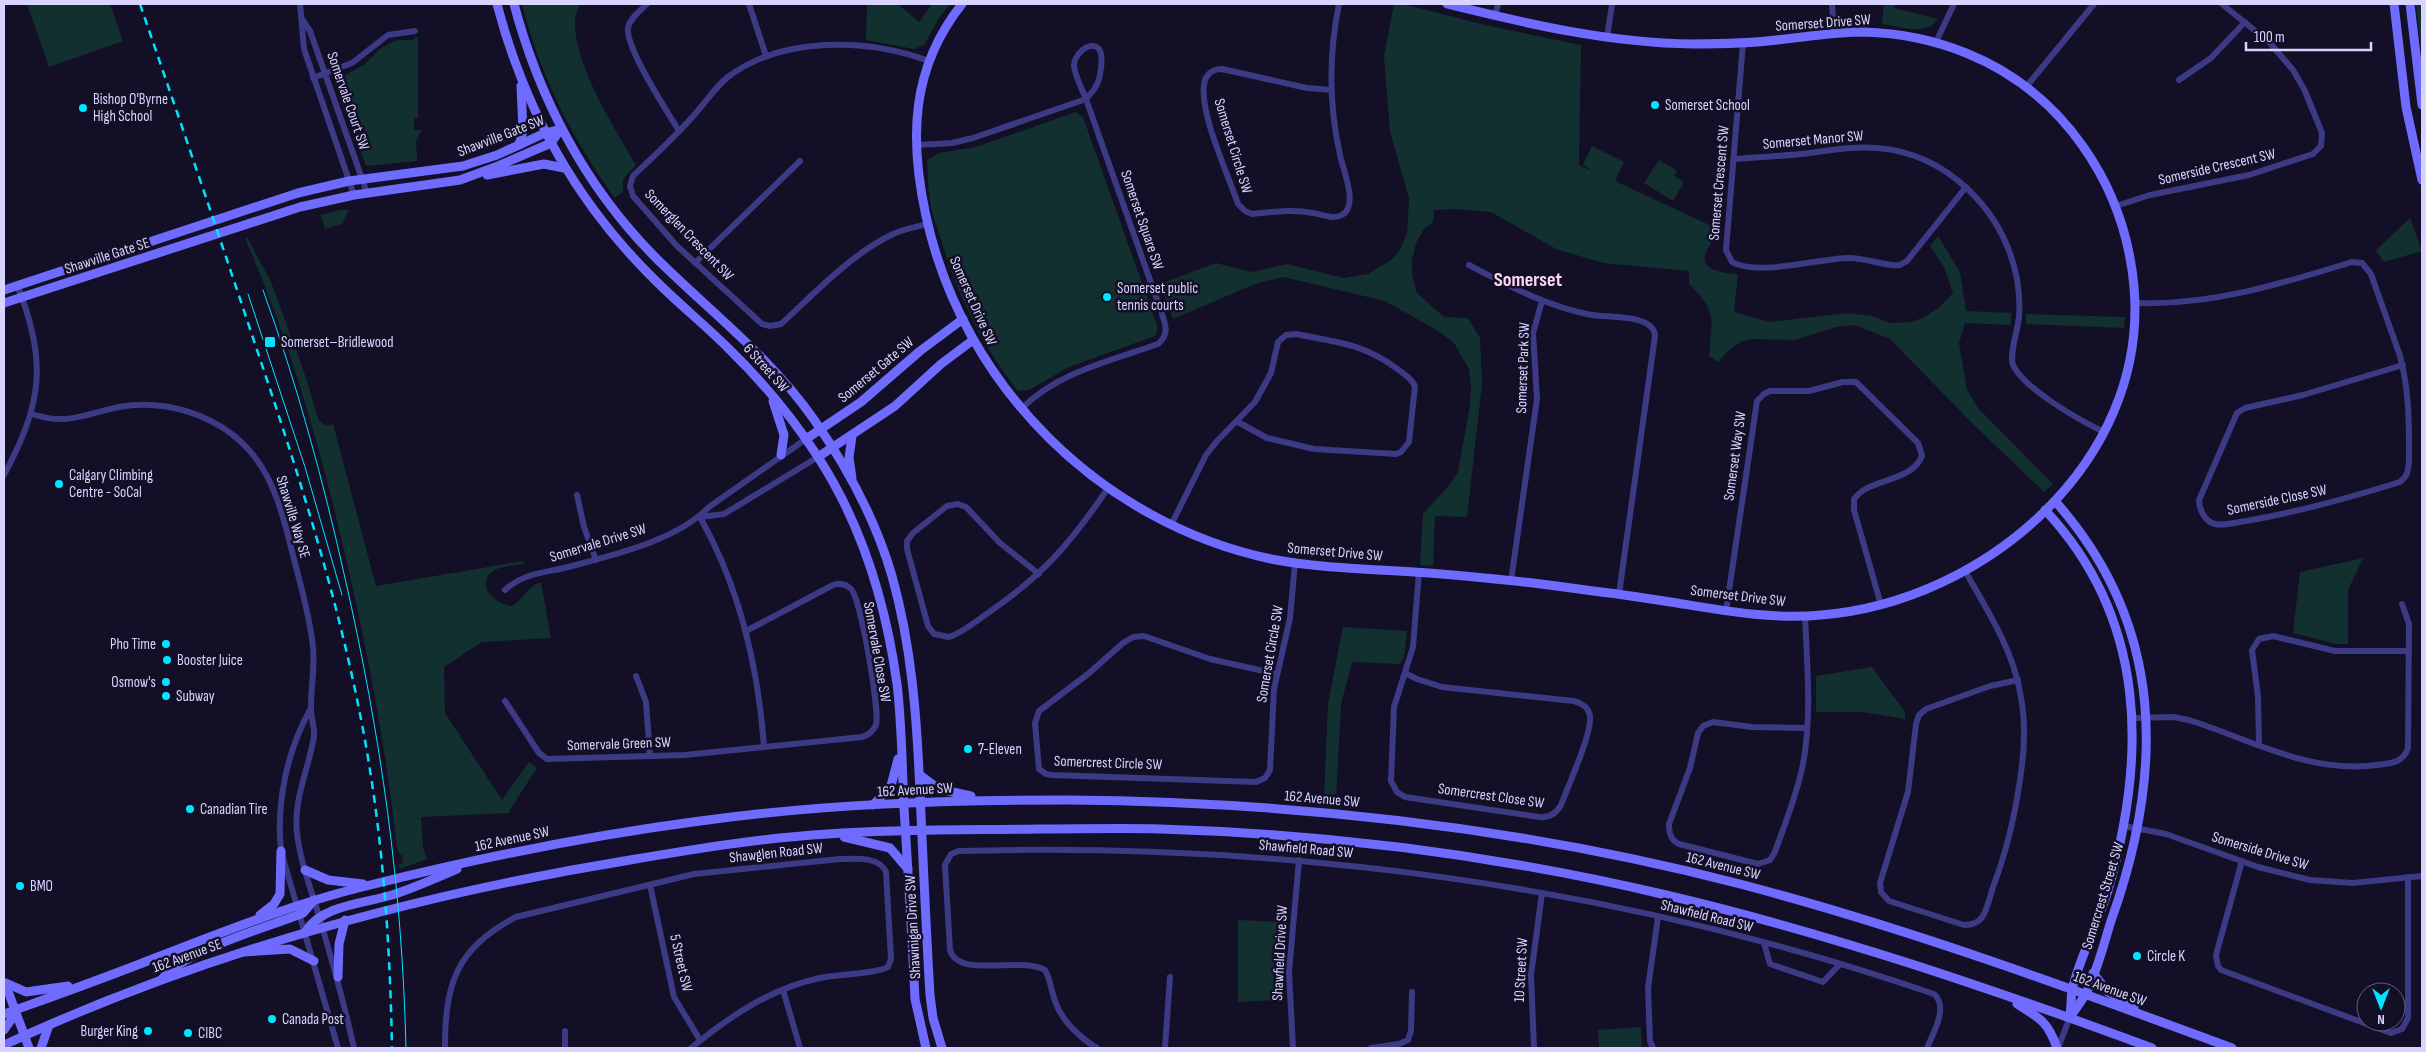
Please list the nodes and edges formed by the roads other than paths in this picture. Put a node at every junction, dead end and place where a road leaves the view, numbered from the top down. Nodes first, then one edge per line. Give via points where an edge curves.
1 (300, 4) edge
2 (497, 4) edge
3 (514, 4) edge
4 (647, 4) edge
5 (749, 4) edge
6 (962, 4) edge
7 (1339, 4) edge
8 (1447, 4) edge
9 (1498, 4) edge
10 (1612, 4) edge
11 (1832, 4) edge
12 (1954, 4) edge
13 (2094, 4) edge
14 (2222, 4) edge
15 (2394, 4) edge
16 (2410, 4) edge
17 (1495, 16) junction
18 (302, 19) junction
19 (2245, 22) junction
20 (415, 32) dead end
21 (1834, 33) junction
22 (1607, 38) junction
23 (1936, 42) junction
24 (1743, 43) junction
25 (766, 56) junction
26 (929, 60) junction
27 (325, 74) junction
28 (313, 78) junction
29 (521, 80) junction
30 (2179, 80) dead end
31 (2026, 88) junction
32 (1332, 90) junction
33 (1086, 99) junction
34 (2422, 105) edge
35 (561, 129) junction
36 (679, 131) junction
37 (545, 133) junction
38 (551, 143) junction
39 (519, 145) junction
40 (916, 145) junction
41 (1734, 159) junction
42 (800, 161) dead end
43 (564, 168) junction
44 (362, 179) junction
45 (460, 180) junction
46 (2422, 180) edge
47 (349, 181) junction
48 (1966, 187) junction
49 (367, 193) junction
50 (354, 195) junction
51 (2116, 206) junction
52 (214, 221) joint
53 (928, 224) junction
54 (218, 234) joint
55 (695, 263) junction
56 (1469, 265) dead end
57 (17, 285) junction
58 (4, 290) edge
59 (22, 297) junction
60 (1542, 301) junction
61 (4, 303) edge
62 (2135, 303) junction
63 (963, 319) junction
64 (973, 340) junction
65 (2403, 365) junction
66 (769, 391) junction
67 (1022, 409) junction
68 (32, 414) junction
69 (1238, 422) junction
70 (820, 430) junction
71 (2104, 432) junction
72 (852, 436) junction
73 (806, 439) junction
74 (832, 448) junction
75 (781, 454) junction
76 (818, 457) junction
77 (4, 475) edge
78 (854, 485) junction
79 (1108, 488) junction
80 (577, 495) dead end
81 (2055, 501) junction
82 (2046, 510) junction
83 (700, 517) junction
84 (1172, 525) junction
85 (596, 560) junction
86 (1295, 563) junction
87 (1965, 571) junction
88 (1419, 572) junction
89 (1039, 574) junction
90 (1511, 581) junction
91 (505, 590) dead end
92 (1619, 594) junction
93 (2402, 604) dead end
94 (1881, 605) junction
95 (1726, 611) junction
96 (1805, 616) junction
97 (746, 631) junction
98 (2409, 651) junction
99 (1406, 673) junction
100 (1277, 674) junction
101 (636, 676) dead end
102 (2018, 680) junction
103 (505, 701) dead end
104 (310, 708) junction
105 (2146, 717) junction
106 (2133, 718) junction
107 (1807, 728) junction
108 (2259, 745) junction
109 (764, 746) junction
110 (900, 749) junction
111 (650, 756) junction
112 (920, 775) junction
113 (1265, 778) joint
114 (996, 800) junction
115 (921, 802) junction
116 (904, 803) junction
117 (873, 805) junction
118 (2124, 826) junction
119 (2136, 828) junction
120 (922, 830) junction
121 (905, 831) junction
122 (824, 834) junction
123 (281, 851) junction
124 (485, 858) junction
125 (1299, 860) junction
126 (2242, 860) junction
127 (305, 870) junction
128 (909, 870) junction
129 (2422, 876) edge
130 (2408, 877) junction
131 (368, 885) junction
132 (650, 885) junction
133 (1542, 894) junction
134 (314, 900) junction
135 (300, 909) junction
136 (1658, 916) junction
137 (256, 919) junction
138 (345, 920) junction
139 (321, 922) junction
140 (306, 931) junction
141 (1764, 943) junction
142 (237, 952) junction
143 (314, 961) junction
144 (1840, 964) junction
145 (2093, 973) junction
146 (338, 977) junction
147 (1170, 977) dead end
148 (98, 980) junction
149 (5, 981) edge
150 (160, 981) junction
151 (783, 990) junction
152 (2072, 990) junction
153 (1412, 992) dead end
154 (2002, 994) junction
155 (2086, 994) junction
156 (15, 1010) junction
157 (4, 1014) edge
158 (2070, 1017) junction
159 (2154, 1019) junction
160 (49, 1025) junction
161 (4, 1030) edge
162 (565, 1031) dead end
163 (24, 1036) junction
164 (700, 1040) junction
165 (8, 1045) edge
166 (29, 1048) edge
167 (41, 1048) edge
168 (338, 1048) edge
169 (354, 1048) edge
170 (446, 1048) edge
171 (565, 1048) edge
172 (691, 1048) edge
173 (800, 1048) edge
174 (926, 1048) edge
175 (942, 1048) edge
176 (1097, 1048) edge
177 (1165, 1048) edge
178 (1293, 1048) edge
179 (1371, 1048) edge
180 (1534, 1048) edge
181 (1653, 1048) edge
182 (1927, 1048) edge
183 (2057, 1048) edge
184 (2152, 1048) edge
185 (2232, 1048) edge

1 - 18 street, Somervale Court SW
2 - 29 main road, 6 Street SW
3 - 35 main road, 6 Street SW via 527,49
4 - 36 street via 630,23 629,36 654,92
5 - 25 street
6 - 26 main road, Somerset Drive SW via 946,26
7 - 32 street, Somerset Circle SW
8 - 17 main road, Somerset Drive SW
9 - 17 street
10 - 22 street
11 - 21 street
12 - 23 street
13 - 31 street
14 - 19 street, Somerside Crescent SW
15 - 46 main road via 2406,107
16 - 34 main road
17 - 22 main road, Somerset Drive SW
18 - 27 street, Somervale Court SW via 310,30
18 - 28 street, Somervale Court SW via 301,36
19 - 30 street via 2211,58
19 - 51 street, Somerside Crescent SW via 2284,59 2305,90 2322,133 2318,150 2249,175 2150,194
20 - 27 street via 388,35 352,63
21 - 23 main road, Somerset Drive SW via 1895,34
21 - 24 main road, Somerset Drive SW
22 - 24 main road, Somerset Drive SW via 1664,43
23 - 31 main road, Somerset Drive SW via 1973,56
24 - 41 street, Somerset Crescent SW
25 - 26 street, Somerglen Crescent SW via 802,48 851,46 890,50
25 - 36 street, Somerglen Crescent SW via 726,78
26 - 40 main road, Somerset Drive SW via 918,108
27 - 28 street
27 - 44 street, Somervale Court SW
28 - 47 street, Somervale Court SW
29 - 37 main road, 6 Street SW
29 - 39 main road via 523,131
31 - 51 main road, Somerset Drive SW via 2063,120 2084,147
32 - 32 street, Somerset Circle SW via 1339,153 1351,197 1349,209 1334,217 1305,212 1252,214 1245,211 1238,204 1207,114 1204,84 1207,75 1222,68 1307,88
33 - 33 street, Somerset Square SW via 1097,85 1102,56 1098,48 1092,46 1077,55 1074,62
33 - 40 street via 973,138
33 - 67 street, Somerset Square SW via 1164,320 1166,336 1158,344 1047,386
35 - 37 main road, Shawville Gate SW
35 - 38 main road, Shawville Gate SW
35 - 70 main road, 6 Street SW via 592,180 631,231 761,357
36 - 55 street, Somerglen Crescent SW via 634,176 631,192 659,227
37 - 38 main road, 6 Street SW
37 - 39 main road, Shawville Gate SW
38 - 43 main road, 6 Street SW
38 - 45 main road, Shawville Gate SW
39 - 44 main road, Shawville Gate SW via 463,166
40 - 53 main road, Somerset Drive SW
41 - 48 street, Somerset Manor SW via 1878,148 1932,164
41 - 48 street, Somerset Crescent SW via 1726,252 1732,262 1741,265 1774,267 1851,258 1900,265 1907,261
42 - 55 street
43 - 45 main road via 544,164
43 - 66 main road, 6 Street SW via 607,228 635,260 727,346
44 - 47 main road, Shawville Gate SW
44 - 49 street, Somervale Court SW
45 - 49 main road, Shawville Gate SW
47 - 50 street, Somervale Court SW
47 - 52 main road, Shawville Gate SW via 298,193
48 - 71 street, Somerset Manor SW via 1994,219 2012,260 2020,306 2012,354 2014,367 2057,406
49 - 50 main road, Shawville Gate SW
50 - 54 main road, Shawville Gate SW via 300,207
51 - 62 main road, Somerset Drive SW via 2128,249
52 - 57 main road, Shawville Gate SE
53 - 55 street, Somerglen Crescent SW via 892,234 871,247 774,326 762,324
53 - 63 main road, Somerset Drive SW via 941,269
54 - 59 main road, Shawville Gate SE
56 - 60 street
57 - 58 main road, Shawville Gate SE
57 - 59 street
59 - 61 main road, Shawville Gate SE
59 - 68 street via 38,358
60 - 90 street, Somerset Park SW via 1533,333 1537,399
60 - 92 street via 1586,314 1647,322 1655,332
62 - 65 street, Somerside Close SW via 2177,304 2220,298 2358,262 2371,274
62 - 71 main road, Somerset Drive SW via 2126,373
63 - 64 main road, Somerset Drive SW
63 - 70 main road, Somerset Gate SW via 861,402
64 - 67 main road, Somerset Drive SW via 1002,386
64 - 72 main road via 895,406
65 - 65 street, Somerside Close SW via 2408,397 2409,449 2408,469 2402,480 2347,499 2256,519 2220,525 2206,518 2199,504 2200,496 2237,413 2245,408 2303,395
66 - 73 main road, 6 Street SW
66 - 75 main road via 782,424
67 - 79 main road, Somerset Drive SW via 1068,456
68 - 77 street
68 - 104 street, Shawville Way SE via 66,420 81,419 120,407 170,407 216,424 250,450 274,488 300,584 313,648 314,679
69 - 69 street via 1262,391 1271,373 1278,342 1290,334 1360,347 1408,376 1415,386 1408,442 1396,454 1314,449 1267,438
69 - 84 street via 1217,440 1206,455
70 - 73 main road, Somerset Gate SW
70 - 74 main road, 6 Street SW
71 - 81 main road, Somerset Drive SW
72 - 74 main road
72 - 78 main road via 849,458
73 - 75 street, Somervale Drive SW
73 - 76 main road, 6 Street SW
74 - 76 main road
74 - 78 main road, 6 Street SW
75 - 83 street, Somervale Drive SW
76 - 83 street, Somervale Drive SW via 724,514
76 - 110 main road, 6 Street SW via 857,533 883,611 897,687
78 - 112 main road, 6 Street SW via 876,532 902,613 912,672
79 - 84 main road, Somerset Drive SW
79 - 89 street via 1081,528
80 - 85 street
81 - 82 main road, Somerset Drive SW
81 - 105 main road, Somercrest Street SW via 2091,547 2121,602 2137,650
82 - 87 main road, Somerset Drive SW via 2010,541
82 - 106 main road, Somercrest Street SW via 2081,556 2105,599 2127,665
83 - 85 street, Somervale Drive SW via 644,544
83 - 97 street via 723,564
84 - 86 main road, Somerset Drive SW via 1229,547
85 - 91 street, Somervale Drive SW via 528,575
86 - 88 main road, Somerset Drive SW
86 - 100 street, Somerset Circle SW via 1290,618
87 - 94 main road, Somerset Drive SW via 1920,592
87 - 102 street via 2003,638
88 - 90 main road, Somerset Drive SW
88 - 99 street, Somercrest Close SW via 1413,647
89 - 89 street via 978,620 952,636 939,637 928,626 907,541 946,506 958,504
90 - 92 main road, Somerset Drive SW
92 - 95 main road, Somerset Drive SW
93 - 98 street via 2409,624
94 - 95 street, Somerset Way SW via 1854,510 1854,499 1862,491 1912,470 1922,456 1918,443 1861,386 1848,381 1809,392 1770,392 1757,401
94 - 96 main road, Somerset Drive SW via 1837,614
95 - 96 main road, Somerset Drive SW via 1765,616
96 - 107 street
97 - 109 street via 756,669
97 - 109 street, Somervale Close SW via 833,585 845,585 854,593 872,681 876,721 867,735
98 - 108 street via 2408,748 2399,761 2334,767 2299,760
98 - 108 street via 2335,651 2273,636 2259,639 2252,650 2258,697
99 - 99 street, Somercrest Close SW via 1396,698 1393,719 1391,781 1397,792 1405,796 1539,817 1556,813 1588,730 1590,715 1585,706 1574,701 1442,687
100 - 113 street, Somerset Circle SW via 1272,707 1270,770
100 - 113 street, Somercrest Circle SW via 1210,659 1144,636 1132,637 1043,707 1035,723 1039,769 1046,774 1256,782
101 - 111 street via 646,702
102 - 102 street via 2023,711 2022,764 2009,838 1983,916 1974,924 1964,925 1889,901 1880,883 1908,792 1919,715 1926,709 1990,686
103 - 111 street, Somervale Green SW via 544,758
104 - 123 street, Shawville Way SE via 298,729 283,787 279,828
104 - 127 street, Shawville Way SE via 314,734 296,818
105 - 106 street
105 - 108 street via 2188,720
105 - 119 main road, Somercrest Street SW via 2144,769
106 - 118 main road, Somercrest Street SW via 2133,756
107 - 107 street via 1797,788 1770,860 1758,864 1673,840 1669,824 1703,726 1713,722 1752,727
109 - 111 street, Somervale Green SW
110 - 116 main road, 6 Street SW
110 - 117 main road via 891,786
112 - 114 main road via 939,789
112 - 115 main road, 6 Street SW
114 - 115 main road, 162 Avenue SW
114 - 152 main road, 162 Avenue SW via 1159,801 1301,809 1436,824 1566,845 1807,903 1964,951
115 - 116 main road, 162 Avenue SW
115 - 120 main road, Shawinigan Drive SW
116 - 117 main road, 162 Avenue SW
116 - 121 main road, Shawinigan Drive SW
117 - 124 main road, 162 Avenue SW via 704,820 573,840
118 - 119 street, Somerside Drive SW
118 - 152 main road, Somercrest Street SW via 2106,895
119 - 126 street, Somerside Drive SW via 2166,834
119 - 145 main road, Somercrest Street SW via 2119,899
120 - 121 main road
120 - 154 main road via 1160,829 1296,837 1436,853 1608,882 1734,912 1827,937
120 - 175 main road, Shawinigan Drive SW via 930,995
121 - 122 main road
121 - 128 main road, Shawinigan Drive SW
122 - 128 main road via 890,848
122 - 138 main road via 724,845 533,875
123 - 135 street, Shawville Way SE
123 - 137 main road via 278,899
124 - 131 main road, 162 Avenue SW
124 - 139 main road via 393,895 331,912
125 - 133 street, Shawfield Road SW via 1399,870
125 - 176 street, Shawfield Road SW via 1129,850 958,851 951,854 945,865 950,950 954,958 966,965 1028,965 1045,970 1051,979 1055,1002 1067,1021 1081,1037
125 - 178 street, Shawfield Drive SW via 1289,972
126 - 130 street, Somerside Drive SW via 2287,876 2318,881 2353,883
126 - 130 street via 2216,955 2221,970 2391,1033 2402,1029 2408,1018
127 - 131 main road via 328,880
127 - 134 street, Shawville Way SE
128 - 174 main road, Shawinigan Drive SW via 915,999
129 - 130 street, Somerside Drive SW
131 - 134 main road
132 - 151 street, Shawglen Road SW via 694,874 765,866 840,859 880,862 886,872 891,960 888,967 819,978
132 - 164 street, 5 Street SW via 674,997
132 - 170 street, Shawglen Road SW via 529,913 494,930 471,950 453,980 446,1006
133 - 136 street, Shawfield Road SW
133 - 180 street, 10 Street SW via 1531,975
134 - 135 main road via 308,909
134 - 139 street, Shawville Way SE
135 - 137 main road, 162 Avenue SE
135 - 140 street, Shawville Way SE
135 - 150 main road via 173,967
136 - 141 street, Shawfield Road SW
136 - 181 street via 1648,988
137 - 148 main road, 162 Avenue SE
138 - 139 main road
138 - 146 main road via 339,944
139 - 140 main road via 310,924
139 - 146 street, Shawville Way SE
140 - 142 main road, 162 Avenue SE
140 - 143 street, Shawville Way SE
141 - 144 street, Shawfield Road SW
141 - 144 street via 1770,964 1823,982
142 - 143 main road via 290,949
142 - 150 main road, 162 Avenue SE
143 - 168 street, Shawville Way SE
144 - 182 street, Shawfield Road SW via 1934,994 1939,1001 1939,1015
145 - 155 main road, Somercrest Street SW
145 - 159 main road via 2108,992
146 - 169 street, Shawville Way SE
147 - 177 street
148 - 149 main road via 26,992
148 - 156 main road, 162 Avenue SE
149 - 156 main road
150 - 160 main road, 162 Avenue SE
151 - 164 street, Shawglen Road SW via 746,1008
151 - 173 street
152 - 155 main road, 162 Avenue SW
152 - 158 main road, Somercrest Street SW
153 - 179 street via 1408,1040
154 - 158 main road
154 - 183 main road via 2042,1019 2049,1027
155 - 158 main road, Somercrest Street SW
155 - 159 main road, 162 Avenue SW
156 - 157 main road, 162 Avenue SE
156 - 161 main road
156 - 163 main road
158 - 183 street
158 - 184 main road
159 - 185 main road, 162 Avenue SW
160 - 163 main road, 162 Avenue SE
160 - 167 main road
161 - 165 main road
162 - 171 street
163 - 165 main road, 162 Avenue SE
163 - 166 main road
164 - 172 street, Shawglen Road SW

